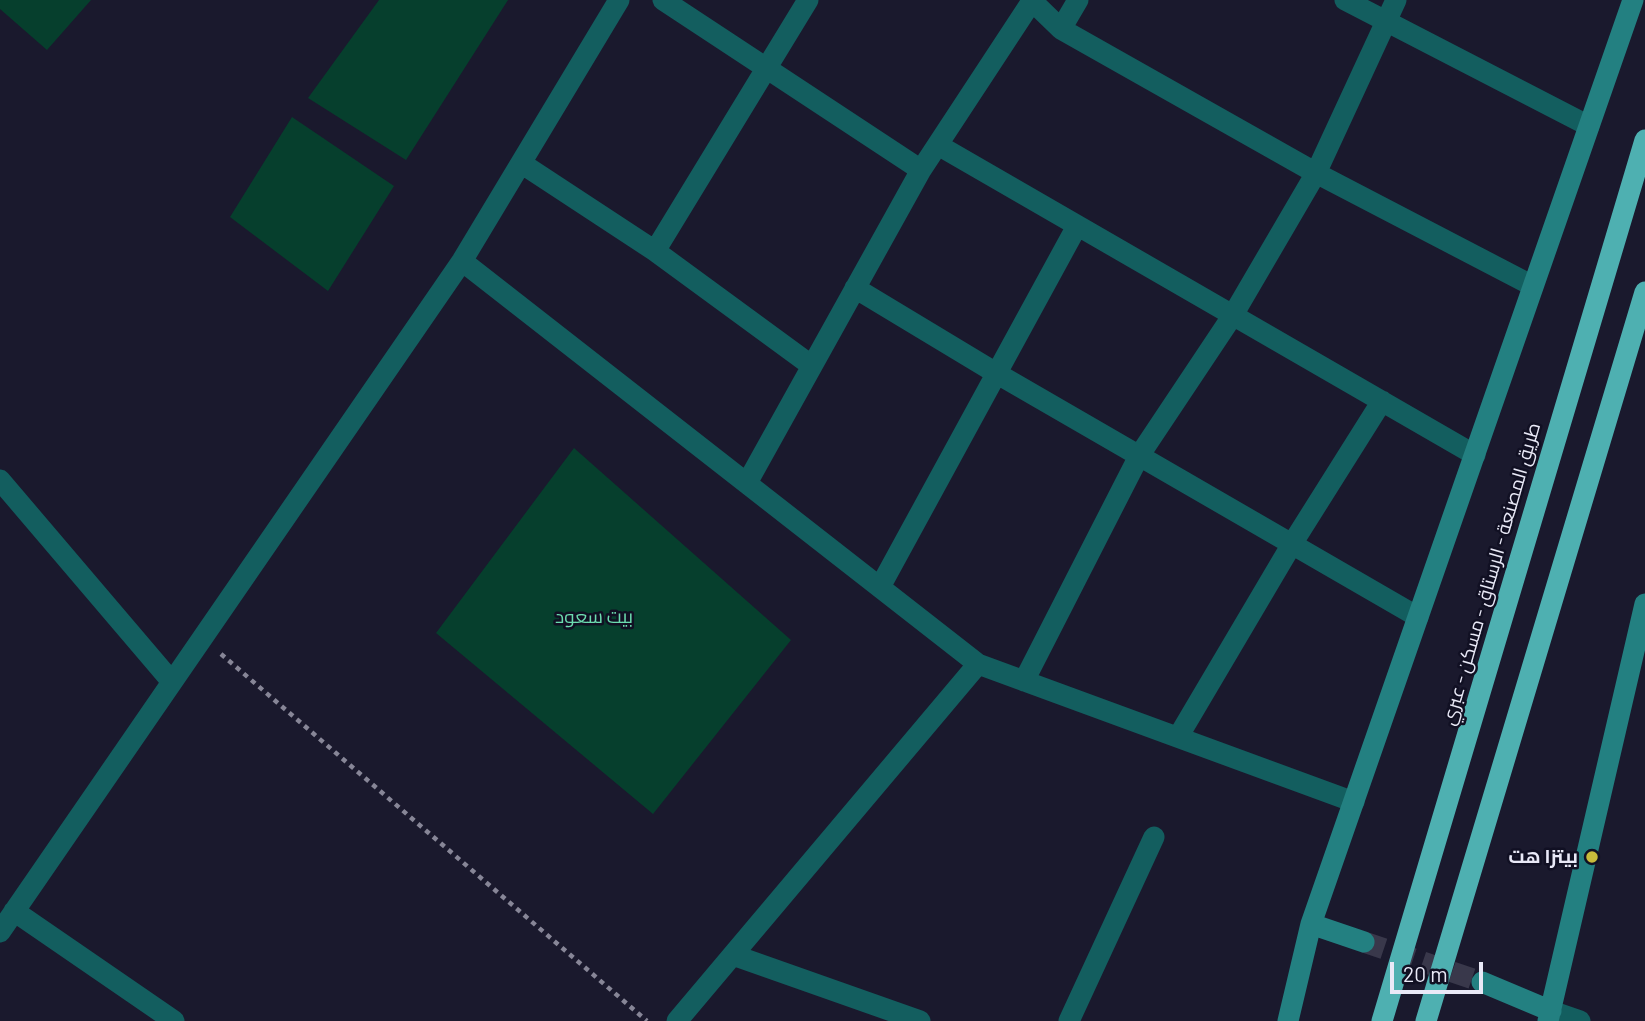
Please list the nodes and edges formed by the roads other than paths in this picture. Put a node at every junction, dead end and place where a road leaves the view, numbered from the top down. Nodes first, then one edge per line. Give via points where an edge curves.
1 (618, 0) edge
2 (663, 0) edge
3 (808, 0) edge
4 (1031, 0) edge
5 (1078, 0) edge
6 (1345, 0) edge
7 (1396, 0) edge
8 (1633, 0) edge
9 (1386, 22) junction
10 (1061, 29) junction
11 (766, 68) junction
12 (1589, 126) junction
13 (1645, 140) edge
14 (938, 145) junction
15 (521, 163) junction
16 (920, 170) junction
17 (1316, 173) junction
18 (1077, 226) junction
19 (655, 251) junction
20 (462, 261) junction
21 (1533, 286) junction
22 (855, 288) junction
23 (1645, 292) edge
24 (1233, 315) junction
25 (812, 366) junction
26 (996, 373) junction
27 (1382, 401) junction
28 (1475, 455) junction
29 (1139, 456) junction
30 (0, 480) edge
31 (747, 483) junction
32 (1292, 544) junction
33 (880, 587) junction
34 (1645, 604) edge
35 (1418, 617) junction
36 (978, 664) junction
37 (1024, 681) junction
38 (172, 682) junction
39 (1178, 737) junction
40 (1354, 802) junction
41 (1154, 837) dead end
42 (14, 911) junction
43 (1311, 924) junction
44 (0, 932) edge
45 (1364, 942) tunnel mouth
46 (733, 955) junction
47 (1482, 982) tunnel mouth
48 (1549, 1016) edge
49 (174, 1021) edge
50 (677, 1021) edge
51 (920, 1021) edge
52 (1069, 1021) edge
53 (1289, 1021) edge
54 (1382, 1021) edge
55 (1426, 1021) edge
56 (1580, 1021) edge

1 - 15 street
2 - 11 street
3 - 11 street
4 - 10 street
4 - 14 street
5 - 10 street
6 - 9 street
7 - 9 street
8 - 12 street
9 - 12 street
9 - 17 street
10 - 17 street
11 - 16 street
11 - 19 street
12 - 21 street
13 - 54 highway, طريق المصنعة - الرستاق - مسكن - عبري
14 - 16 street
14 - 18 street
15 - 19 street
15 - 20 street
16 - 22 street
17 - 21 street
17 - 24 street
18 - 24 street
18 - 26 street
19 - 25 street
20 - 31 street
20 - 38 street
21 - 28 street
22 - 25 street
22 - 26 street
23 - 55 highway
24 - 27 street
24 - 29 street
25 - 31 street
26 - 29 street
26 - 33 street
27 - 28 street
27 - 32 street
28 - 35 street
29 - 32 street
29 - 37 street
30 - 38 street
31 - 33 street
32 - 35 street
32 - 39 street
33 - 36 street
34 - 48 street
35 - 40 street
36 - 37 street
36 - 46 street
37 - 39 street
38 - 42 street
39 - 40 street
40 - 43 street
41 - 52 street
42 - 44 street
42 - 49 street
43 - 45 street
43 - 53 street
46 - 50 street
46 - 51 street
47 - 48 street
48 - 56 street

